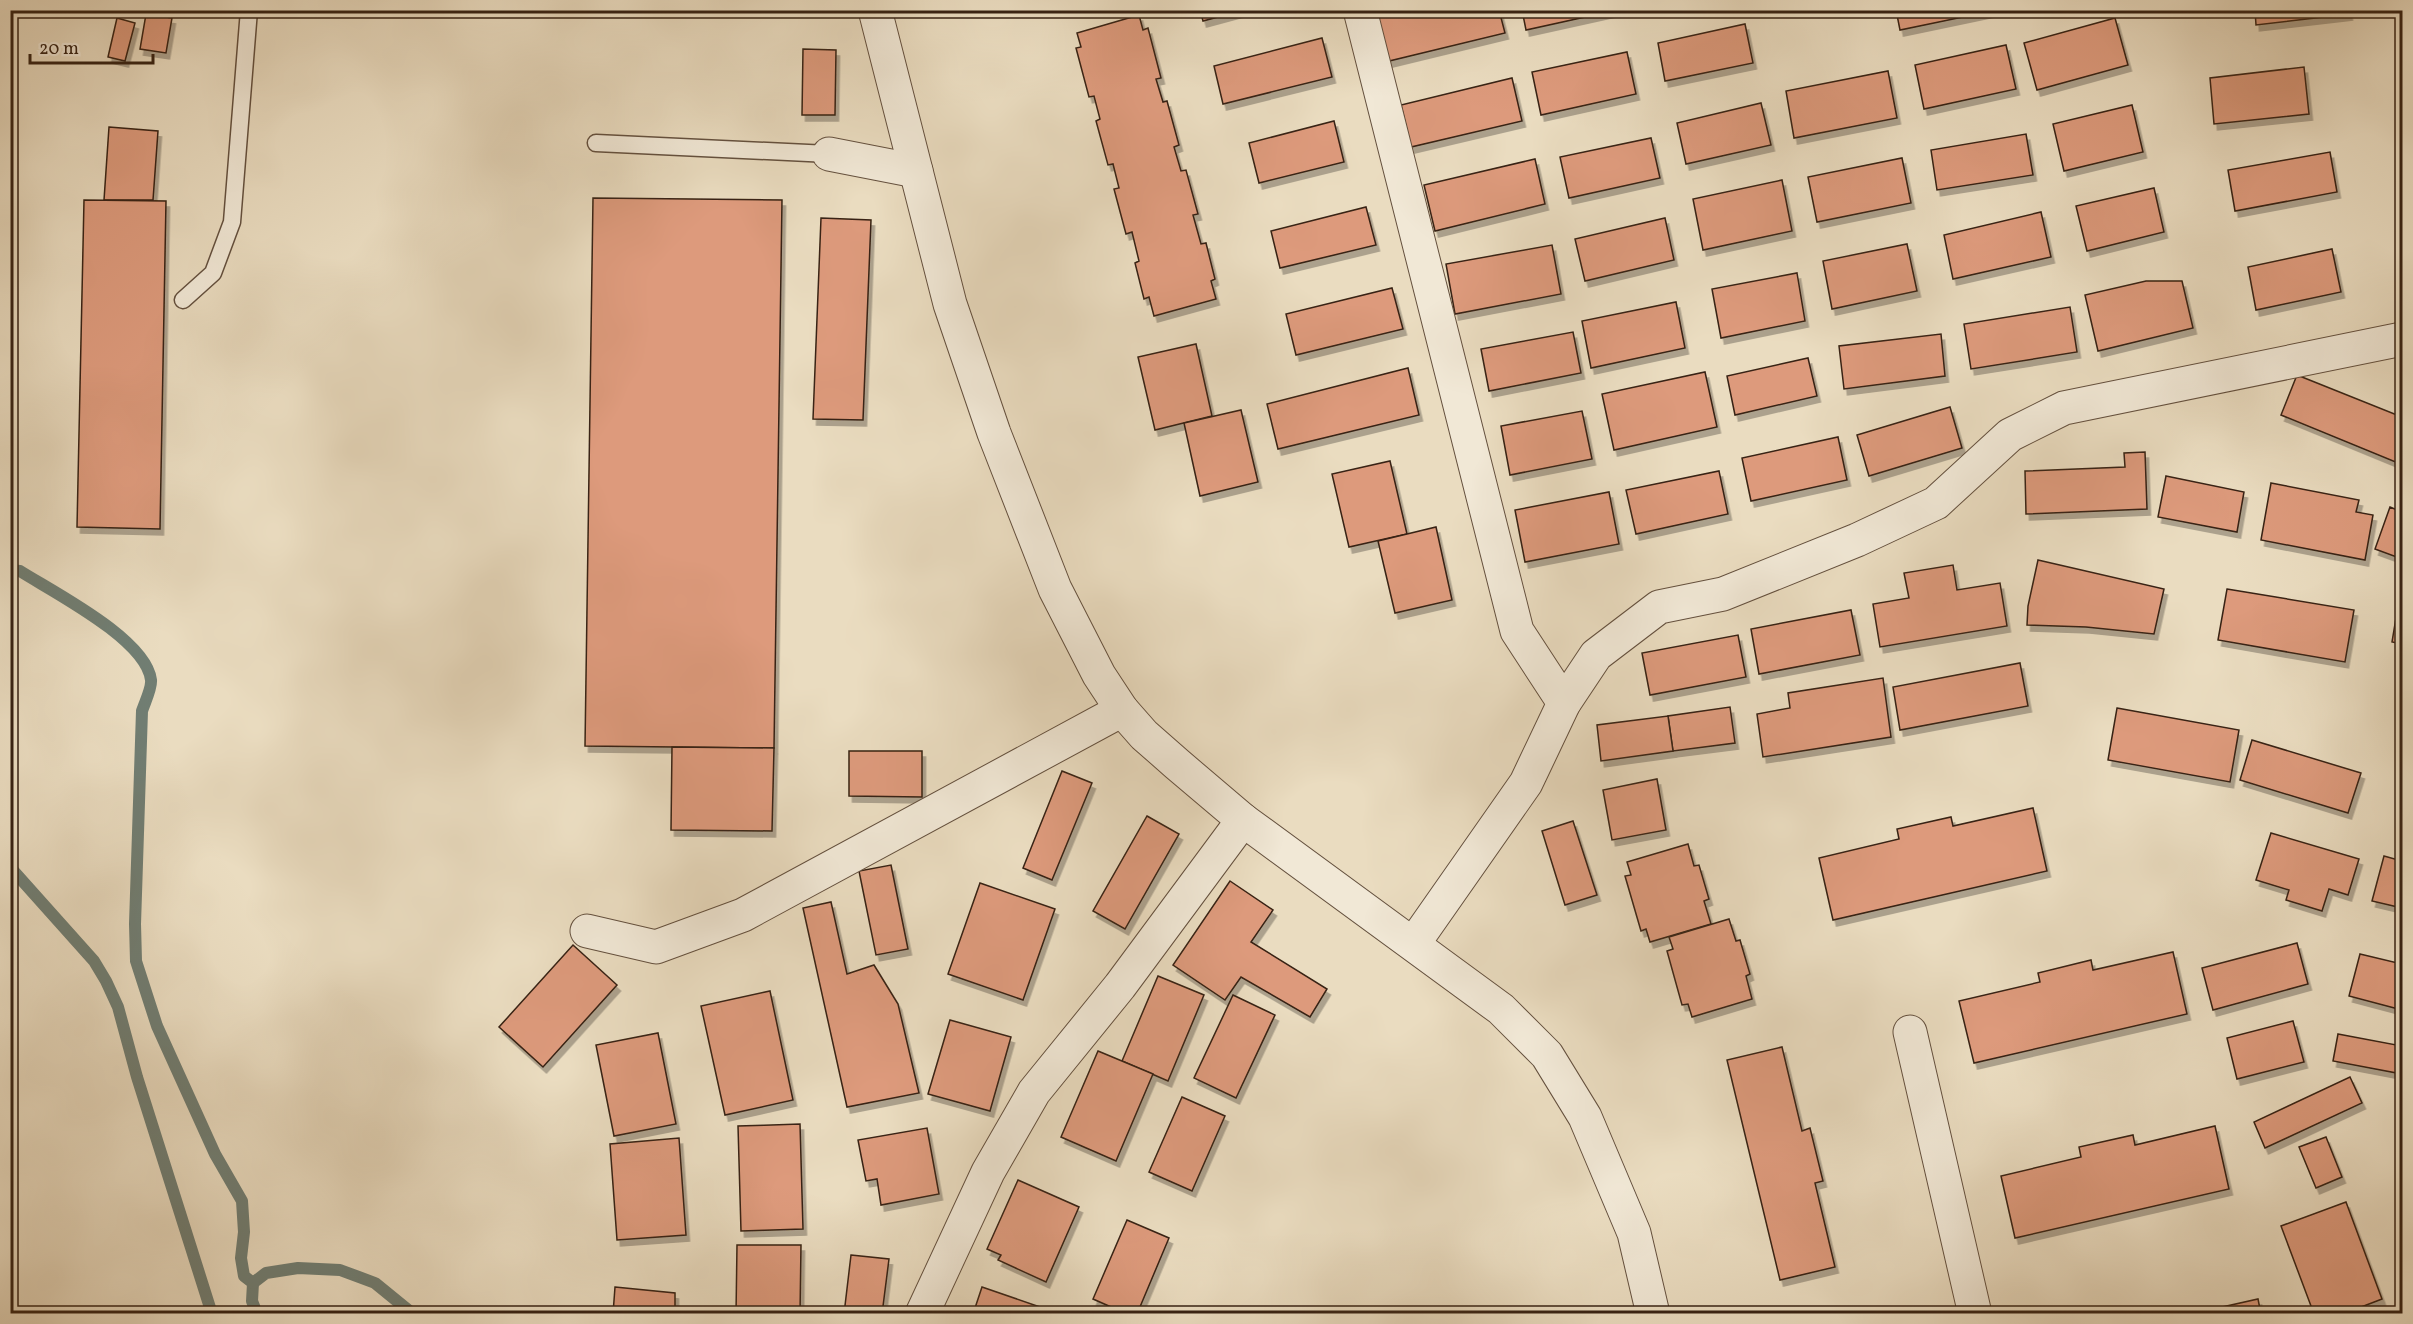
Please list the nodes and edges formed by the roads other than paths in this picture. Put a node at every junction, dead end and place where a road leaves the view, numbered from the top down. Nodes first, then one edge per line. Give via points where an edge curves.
1 (249, 10) edge
2 (875, 10) edge
3 (1360, 10) edge
4 (596, 142) dead end
5 (829, 154) joint
6 (916, 171) junction
7 (183, 300) dead end
8 (2403, 339) edge
9 (1564, 703) junction
10 (1122, 710) junction
11 (1244, 820) junction
12 (587, 931) dead end
13 (1414, 943) junction
14 (1910, 1032) dead end
15 (922, 1314) edge
16 (1653, 1314) edge
17 (1975, 1314) edge

1 - 7 lane via 232,222 213,273
2 - 6 street
3 - 9 street via 1517,631
4 - 5 lane
5 - 6 street
6 - 10 street via 950,304 994,434 1055,589 1099,675
8 - 9 street via 2064,408 2010,435 1936,502 1857,540 1723,594 1659,607 1596,655
9 - 13 street via 1526,783
10 - 11 street via 1144,735
10 - 12 street via 743,915 656,947
11 - 13 street
11 - 15 street via 1120,986 1034,1092 988,1172
13 - 16 street via 1501,1008 1547,1055 1585,1117 1634,1233
14 - 17 street

